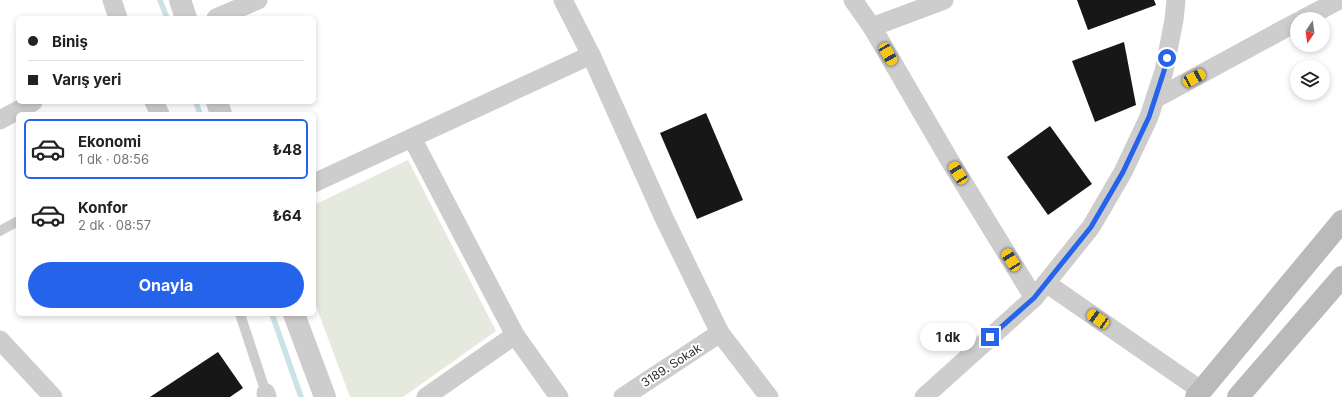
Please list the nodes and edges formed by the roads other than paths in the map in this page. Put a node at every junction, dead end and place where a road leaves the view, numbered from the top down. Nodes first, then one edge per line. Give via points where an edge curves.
1 (112, 0) edge
2 (180, 0) edge
3 (258, 0) edge
4 (563, 0) edge
5 (853, 0) edge
6 (944, 0) edge
7 (1176, 0) edge
8 (1339, 0) edge
9 (1316, 12) edge
10 (117, 16) edge
11 (185, 16) edge
12 (221, 16) edge
13 (1290, 26) edge
14 (872, 27) junction
15 (591, 55) junction
16 (1155, 99) junction
17 (28, 104) edge
18 (0, 120) edge
19 (412, 138) junction
20 (316, 182) edge
21 (1342, 221) edge
22 (16, 222) edge
23 (0, 231) edge
24 (1342, 277) edge
25 (1046, 283) junction
26 (1034, 298) junction
27 (241, 316) edge
28 (295, 316) edge
29 (720, 333) junction
30 (515, 335) junction
31 (0, 340) edge
32 (1199, 394) edge
33 (267, 395) edge
34 (53, 397) edge
35 (325, 397) edge
36 (426, 397) edge
37 (558, 397) edge
38 (623, 397) edge
39 (769, 397) edge
40 (924, 397) edge
41 (1238, 397) edge

1 - 10 street
2 - 11 street
3 - 12 street
4 - 15 street
5 - 14 street
6 - 14 street
7 - 16 street via 1164,71
8 - 9 street
13 - 16 street
14 - 26 street
15 - 19 street
15 - 29 street via 664,218
16 - 25 street via 1123,172 1091,227
17 - 18 street
19 - 20 street
19 - 30 street
21 - 32 main road
22 - 23 lane
24 - 41 main road
25 - 26 street
25 - 32 street
26 - 40 street
27 - 33 lane
28 - 35 street
29 - 38 street, 3189. Sokak
29 - 39 street
30 - 36 street
30 - 37 street
31 - 34 street

